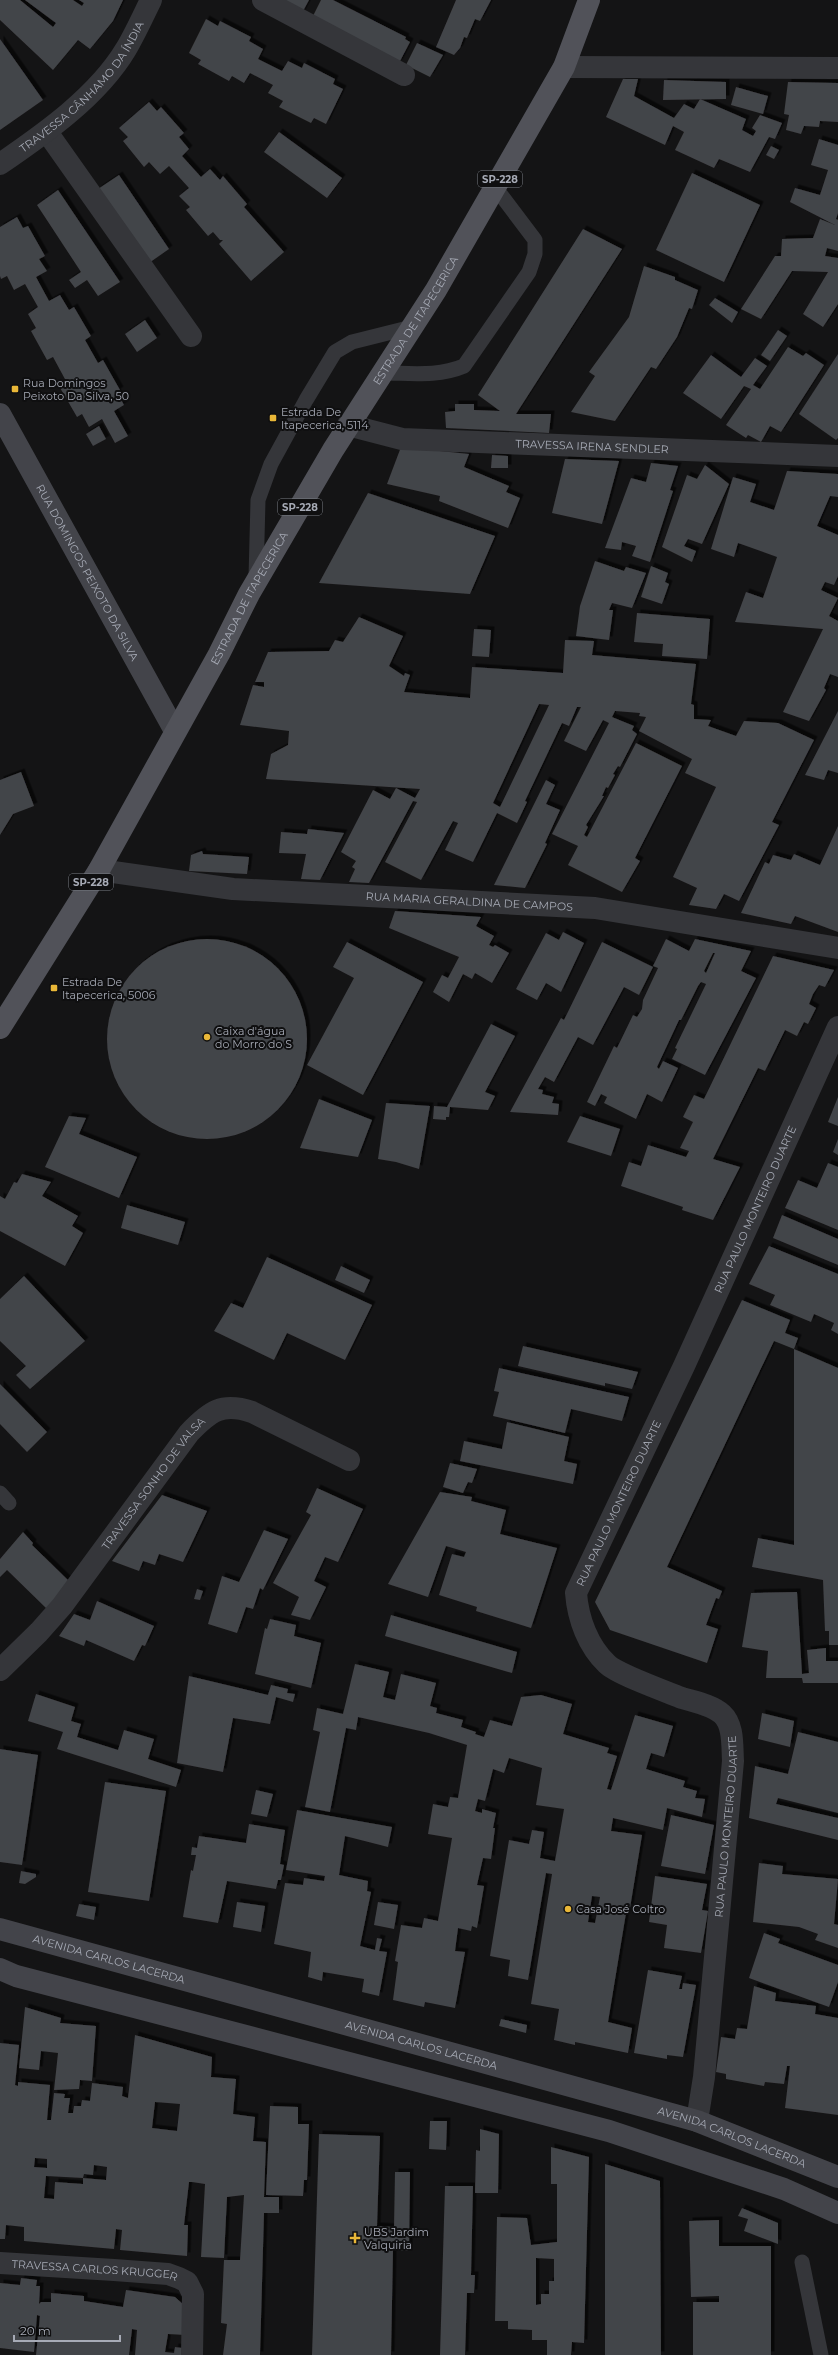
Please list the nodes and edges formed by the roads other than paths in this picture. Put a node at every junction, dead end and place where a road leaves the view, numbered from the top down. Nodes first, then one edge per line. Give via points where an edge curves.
1 (151, 0) edge
2 (263, 0) edge
3 (589, 0) edge
4 (564, 67) junction
5 (838, 68) edge
6 (404, 75) dead end
7 (47, 132) junction
8 (0, 164) edge
9 (495, 187) junction
10 (412, 326) junction
11 (191, 336) dead end
12 (382, 372) junction
13 (0, 414) edge
14 (348, 425) junction
15 (838, 456) edge
16 (256, 581) junction
17 (175, 731) junction
18 (99, 870) junction
19 (838, 948) edge
20 (838, 1027) edge
21 (0, 1028) edge
22 (349, 1460) dead end
23 (0, 1670) edge
24 (0, 1929) edge
25 (0, 1969) edge
26 (696, 2121) junction
27 (838, 2177) edge
28 (838, 2213) edge
29 (802, 2262) dead end
30 (0, 2263) edge
31 (192, 2355) edge
32 (821, 2355) edge

1 - 7 street, TRAVESSA CÂNHAMO DA ÍNDIA via 126,50 92,92
2 - 6 street
3 - 4 main road, ESTRADA DE ITAPECERICA / SP-228
4 - 5 street
4 - 9 main road, ESTRADA DE ITAPECERICA / SP-228
7 - 8 street, TRAVESSA CÂNHAMO DA ÍNDIA
7 - 11 street
9 - 10 main road, ESTRADA DE ITAPECERICA / SP-228
9 - 12 lane via 535,240 535,254 529,272 464,366 437,374
10 - 12 main road, ESTRADA DE ITAPECERICA / SP-228
10 - 16 lane via 352,342 335,352 271,464 258,500
12 - 14 main road, ESTRADA DE ITAPECERICA / SP-228
13 - 17 main road, RUA DOMINGOS PEIXOTO DA SILVA
14 - 15 street, TRAVESSA IRENA SENDLER via 402,439
14 - 16 main road, ESTRADA DE ITAPECERICA / SP-228
16 - 17 main road, ESTRADA DE ITAPECERICA / SP-228 via 219,654
17 - 18 main road, ESTRADA DE ITAPECERICA / SP-228
18 - 19 street, RUA MARIA GERALDINA DE CAMPOS via 233,889 595,908
18 - 21 main road, ESTRADA DE ITAPECERICA / SP-228
20 - 26 street, RUA PAULO MONTEIRO DUARTE via 684,1366 576,1593 578,1614 586,1634 608,1666 666,1692 707,1706 722,1714 729,1724 733,1761 704,2077
22 - 23 street, TRAVESSA SONHO DE VALSA via 252,1412 239,1408 215,1411 204,1418 190,1433 62,1606
24 - 26 main road, AVENIDA CARLOS LACERDA
25 - 28 main road via 16,1976 609,2131 784,2189
26 - 27 main road, AVENIDA CARLOS LACERDA
29 - 32 lane
30 - 31 street, TRAVESSA CARLOS KRUGGER via 168,2274 187,2282 193,2294

